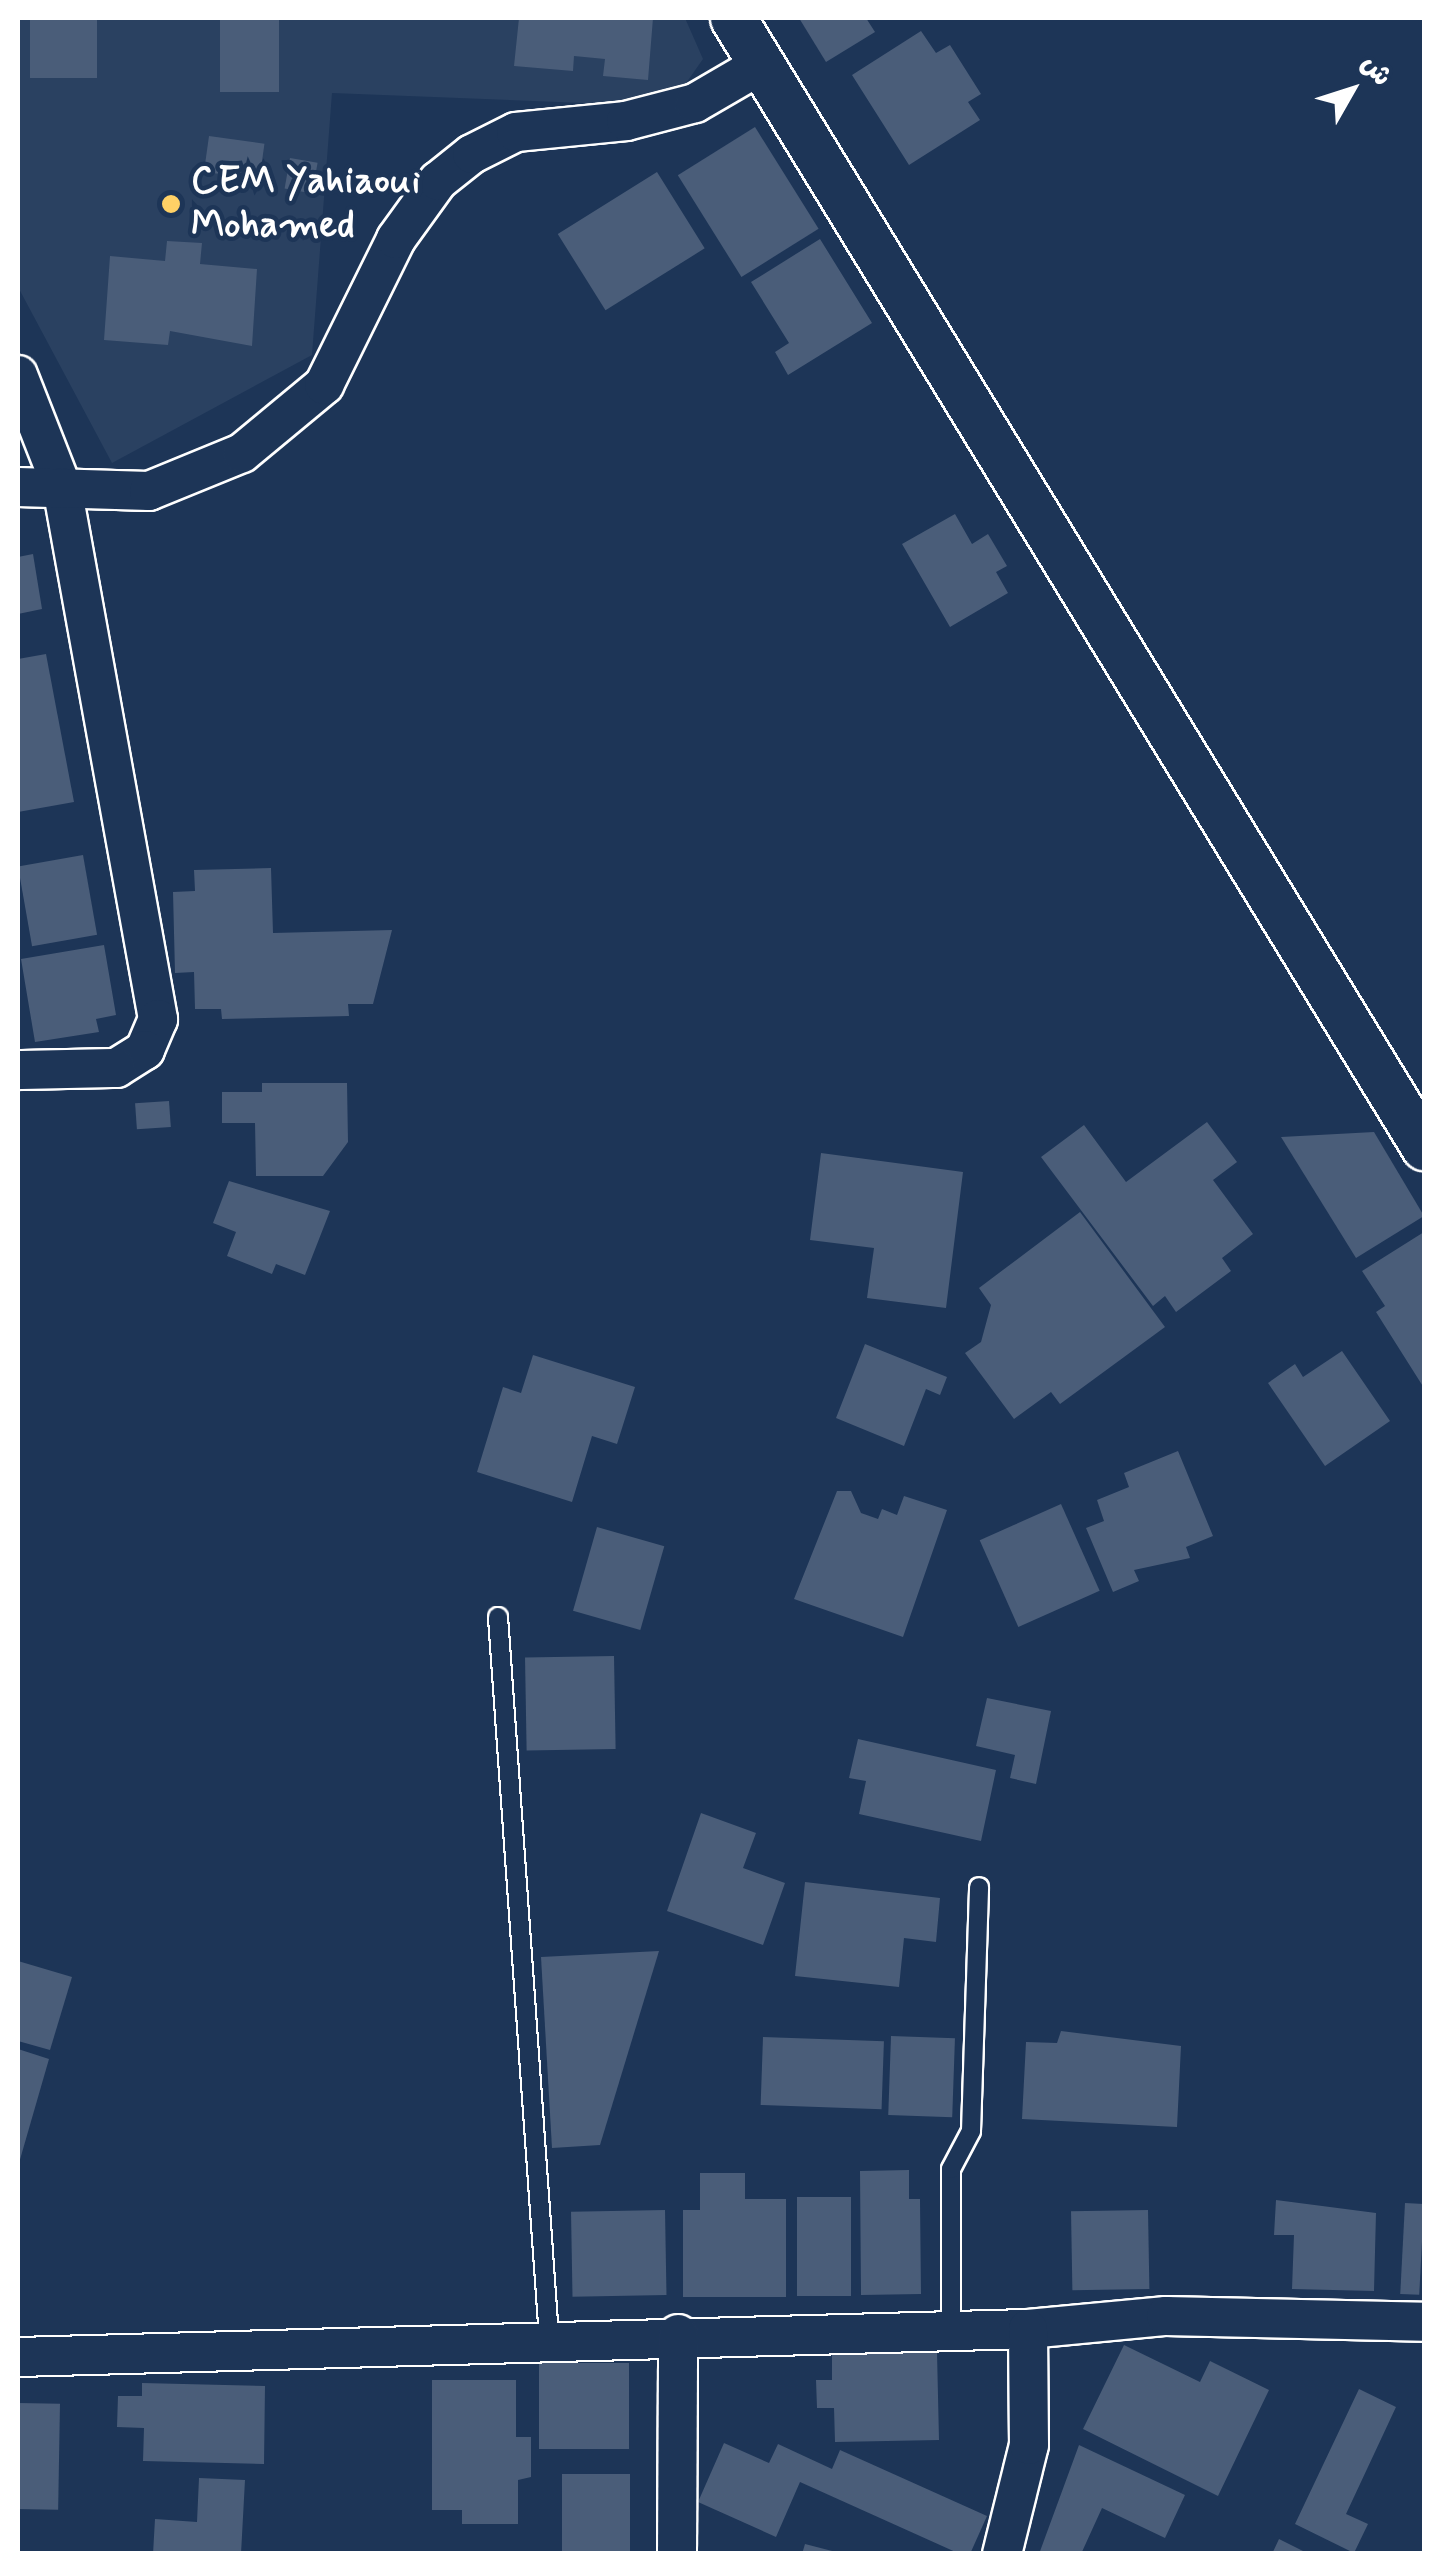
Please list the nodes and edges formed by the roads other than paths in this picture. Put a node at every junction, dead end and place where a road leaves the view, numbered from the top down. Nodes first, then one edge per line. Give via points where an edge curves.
1 (734, 18) edge
2 (762, 64) junction
3 (18, 375) edge
4 (62, 487) junction
5 (18, 488) edge
6 (18, 1070) edge
7 (1424, 1146) edge
8 (498, 1617) dead end
9 (978, 1887) dead end
10 (1424, 2322) edge
11 (1028, 2328) junction
12 (951, 2330) junction
13 (678, 2334) junction
14 (549, 2338) junction
15 (18, 2357) edge
16 (678, 2554) edge
17 (1002, 2554) edge

1 - 2 street
2 - 4 street via 695,103 626,121 516,132 472,154 438,181 396,239 324,384 288,423 149,491
2 - 7 street
3 - 4 street
4 - 5 street
4 - 6 street via 158,1019 146,1050 116,1068
8 - 14 lane
9 - 12 lane via 971,2131 952,2169
10 - 11 street via 1166,2316
11 - 12 street
11 - 17 street via 1029,2444
12 - 13 street
13 - 14 street
13 - 16 street
14 - 15 street

